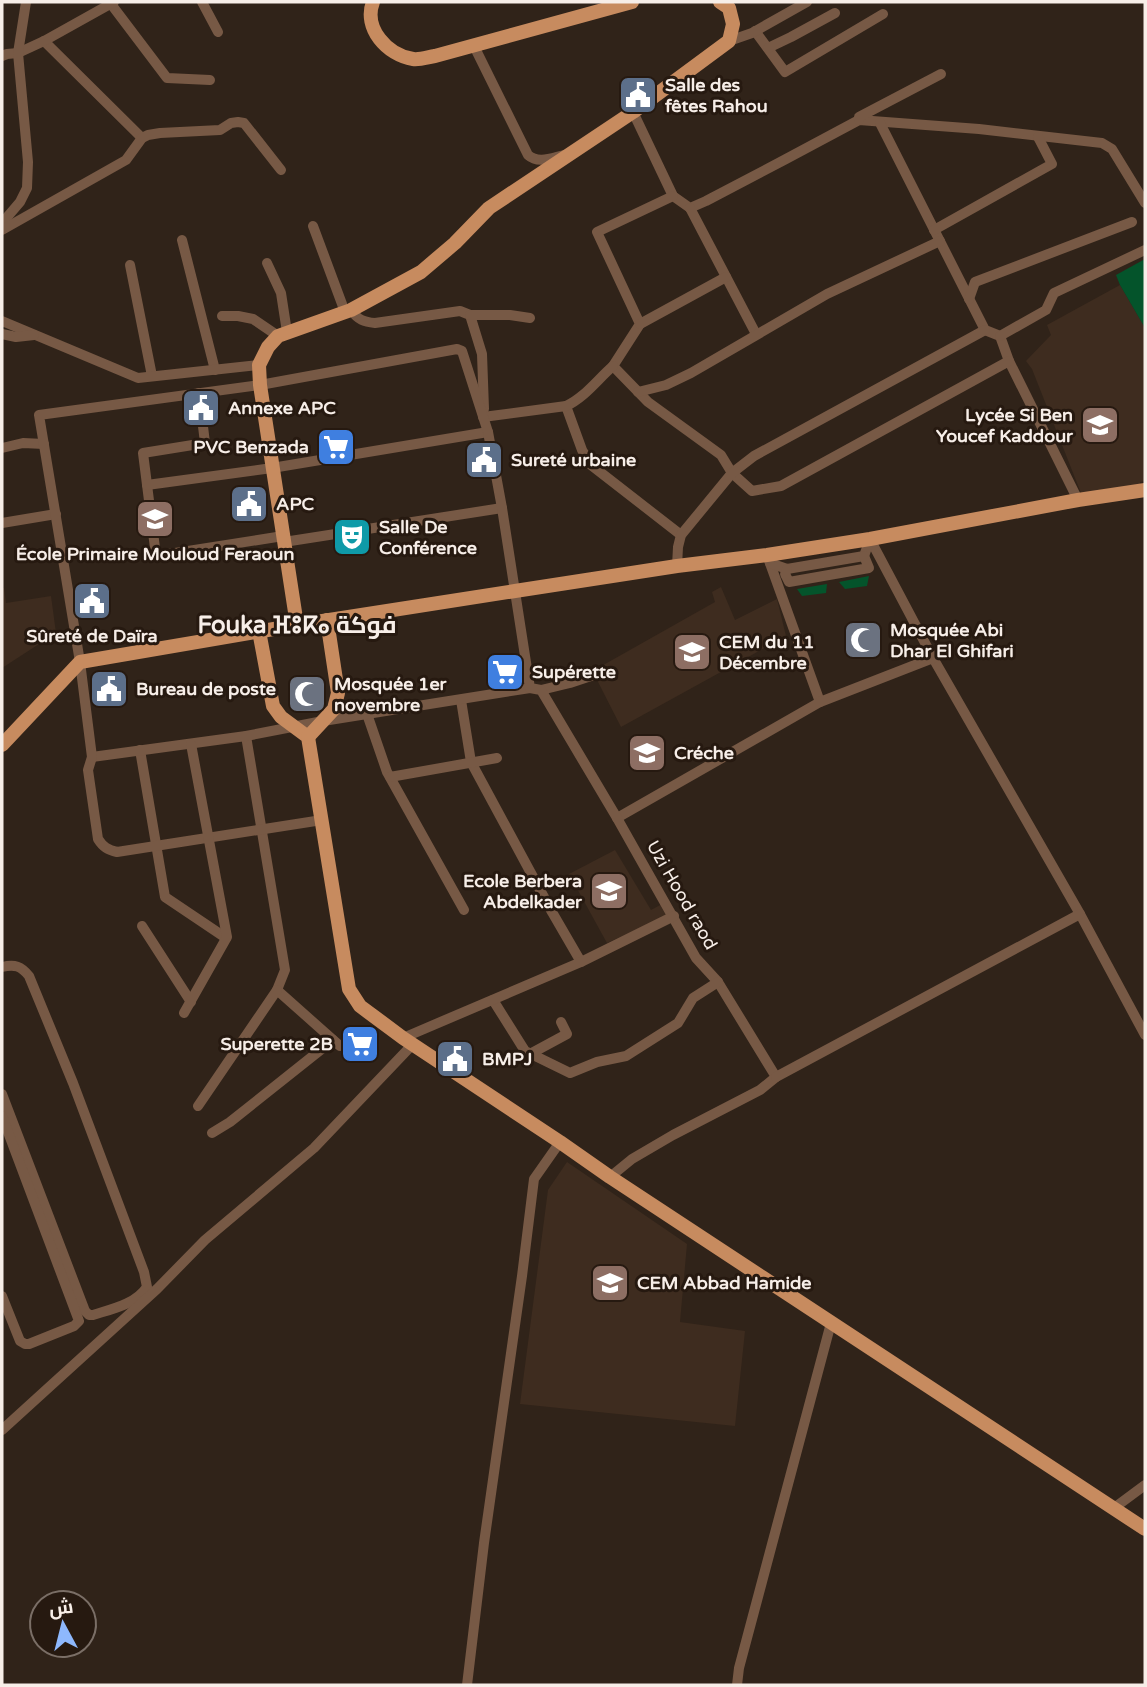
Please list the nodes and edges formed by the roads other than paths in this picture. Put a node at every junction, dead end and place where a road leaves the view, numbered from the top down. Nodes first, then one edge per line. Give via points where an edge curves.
1 (26, 2) edge
2 (202, 2) edge
3 (373, 2) edge
4 (632, 2) edge
5 (807, 2) edge
6 (113, 3) edge
7 (730, 4) edge
8 (835, 13) dead end
9 (883, 13) dead end
10 (218, 32) dead end
11 (755, 32) junction
12 (44, 41) junction
13 (729, 41) junction
14 (474, 46) junction
15 (768, 48) junction
16 (18, 53) junction
17 (2, 56) edge
18 (941, 74) dead end
19 (210, 80) dead end
20 (633, 112) junction
21 (859, 120) junction
22 (880, 123) junction
23 (1038, 137) junction
24 (142, 138) junction
25 (570, 154) junction
26 (281, 170) dead end
27 (673, 196) junction
28 (1145, 203) edge
29 (690, 208) junction
30 (1132, 222) dead end
31 (2, 223) edge
32 (313, 226) dead end
33 (2, 230) edge
34 (934, 230) junction
35 (182, 240) dead end
36 (940, 241) junction
37 (1145, 250) edge
38 (267, 263) dead end
39 (131, 265) dead end
40 (726, 277) junction
41 (969, 299) junction
42 (348, 311) junction
43 (470, 315) junction
44 (222, 316) dead end
45 (530, 318) dead end
46 (2, 321) edge
47 (640, 324) junction
48 (985, 330) junction
49 (2, 334) edge
50 (283, 334) junction
51 (756, 334) junction
52 (35, 335) junction
53 (1000, 336) junction
54 (1009, 361) junction
55 (259, 365) junction
56 (613, 366) junction
57 (215, 370) junction
58 (152, 376) junction
59 (260, 385) junction
60 (638, 392) junction
61 (199, 393) junction
62 (566, 407) junction
63 (483, 417) junction
64 (488, 432) junction
65 (44, 444) junction
66 (2, 448) edge
67 (272, 468) junction
68 (732, 473) junction
69 (147, 485) junction
70 (1145, 490) edge
71 (1078, 500) junction
72 (502, 508) junction
73 (56, 514) junction
74 (2, 523) edge
75 (681, 535) junction
76 (283, 539) junction
77 (870, 539) junction
78 (768, 559) junction
79 (677, 566) junction
80 (515, 591) junction
81 (327, 620) junction
82 (297, 625) junction
83 (259, 631) junction
84 (933, 658) junction
85 (80, 662) junction
86 (594, 675) dead end
87 (535, 689) junction
88 (461, 700) junction
89 (820, 702) junction
90 (367, 714) junction
91 (323, 721) junction
92 (292, 726) junction
93 (246, 736) junction
94 (308, 737) junction
95 (191, 744) junction
96 (2, 745) edge
97 (140, 750) junction
98 (92, 757) junction
99 (497, 758) dead end
100 (471, 762) junction
101 (390, 777) junction
102 (617, 818) junction
103 (322, 820) junction
104 (261, 829) junction
105 (208, 837) junction
106 (158, 845) junction
107 (464, 910) dead end
108 (1080, 914) junction
109 (674, 916) junction
110 (142, 926) dead end
111 (226, 938) junction
112 (581, 962) junction
113 (2, 967) edge
114 (718, 982) junction
115 (277, 990) junction
116 (494, 1000) junction
117 (191, 1002) junction
118 (184, 1013) dead end
119 (561, 1022) dead end
120 (1145, 1035) edge
121 (408, 1041) junction
122 (530, 1054) junction
123 (776, 1077) junction
124 (2, 1094) edge
125 (198, 1105) dead end
126 (2, 1116) edge
127 (212, 1133) dead end
128 (560, 1142) junction
129 (610, 1177) junction
130 (2, 1296) edge
131 (831, 1322) junction
132 (2, 1430) edge
133 (1145, 1485) edge
134 (1114, 1508) junction
135 (1145, 1529) edge
136 (467, 1685) edge
137 (737, 1685) edge

1 - 16 street
2 - 10 street
3 - 14 main road via 375,33 395,53 414,59
4 - 14 main road
5 - 11 street
6 - 12 street
6 - 19 street via 167,78
7 - 13 main road via 733,24
8 - 15 street
9 - 15 street via 785,72
11 - 13 street
11 - 15 street
12 - 16 street
12 - 24 street
13 - 20 main road
14 - 25 street via 528,155 539,160
16 - 17 street
16 - 31 street via 27,188
18 - 21 street
20 - 25 main road
20 - 27 street
21 - 22 street
21 - 29 street
22 - 23 street
22 - 34 street
23 - 28 street via 1102,143 1112,149
23 - 34 street via 1052,164
24 - 26 street via 244,123
24 - 33 street via 126,160
25 - 42 main road via 489,208 421,272
27 - 29 street
27 - 47 street via 597,232
29 - 40 street
30 - 41 street via 975,282
32 - 42 street
34 - 36 street
35 - 57 street
36 - 41 street
36 - 51 street via 827,294
37 - 53 street via 1054,293 1046,310
38 - 50 street via 281,293
39 - 58 street
40 - 47 street
40 - 51 street
41 - 48 street
42 - 43 street via 366,323 460,311
42 - 50 main road
43 - 45 street
43 - 63 street via 482,354
44 - 50 street via 253,319
46 - 52 street
47 - 56 street
48 - 53 street
48 - 68 street via 754,456
49 - 52 street
50 - 55 main road via 268,347
51 - 60 street via 691,373
52 - 58 street via 138,378
53 - 54 street
54 - 68 street via 781,486 752,491
54 - 71 street
55 - 57 street
55 - 59 main road
56 - 60 street
56 - 62 street
57 - 58 street
59 - 61 street
59 - 63 street, Uzi Hood raod via 457,349 462,351
59 - 67 main road
60 - 68 street via 721,455
61 - 65 street via 39,415
61 - 69 street via 205,443 143,453
62 - 63 street
62 - 75 street via 591,465
63 - 64 street, Uzi Hood raod
64 - 67 street
64 - 72 street, Uzi Hood raod
65 - 66 street
65 - 73 street
67 - 69 street
67 - 76 main road
68 - 75 street
69 - 76 street via 156,556
70 - 71 main road
71 - 77 main road
72 - 76 street
72 - 80 street, Uzi Hood raod
73 - 74 street
73 - 85 street
75 - 79 street
76 - 82 main road
77 - 78 main road
77 - 78 street via 864,556 869,568 789,582 786,569
77 - 84 street
78 - 79 main road
78 - 89 street
79 - 80 main road
80 - 81 main road
80 - 87 street, Uzi Hood raod
81 - 82 main road
81 - 91 main road via 338,692 334,709
82 - 83 main road
83 - 85 main road
83 - 92 main road via 273,706
84 - 89 street
84 - 108 street
85 - 96 main road
85 - 98 street
86 - 87 street
87 - 88 street
87 - 102 street, Uzi Hood raod
88 - 90 street
88 - 100 street
89 - 102 street
90 - 91 street
90 - 101 street
91 - 92 street
91 - 94 main road
92 - 93 street
92 - 94 main road
93 - 95 street
93 - 104 street
94 - 103 main road
95 - 97 street
95 - 105 street
97 - 98 street
97 - 106 street
98 - 106 street via 88,770 103,846 117,852
99 - 100 street
100 - 101 street
100 - 112 street
101 - 107 street
102 - 109 street, Uzi Hood raod
103 - 104 street
103 - 121 main road via 349,989 360,1006
104 - 105 street
104 - 115 street via 285,970
105 - 106 street
105 - 111 street
106 - 111 street via 165,897
108 - 120 street
108 - 123 street
109 - 112 street
109 - 114 street, Uzi Hood raod via 696,958
110 - 117 street
111 - 117 street
112 - 116 street
113 - 124 street via 24,969 48,1020 144,1272 147,1287 140,1297 93,1315 85,1311
114 - 122 street via 693,998 678,1023 626,1056 570,1073
114 - 123 street, Uzi Hood raod
115 - 125 street
115 - 127 street via 336,1043
116 - 121 street
116 - 122 street
117 - 118 street
119 - 122 street via 567,1034
121 - 128 main road
121 - 132 street via 314,1148 205,1240
123 - 129 street via 632,1159
126 - 130 street via 79,1321 24,1344
128 - 129 main road
128 - 136 street via 534,1179
129 - 131 main road
131 - 134 main road
131 - 137 street
133 - 134 street
134 - 135 main road

